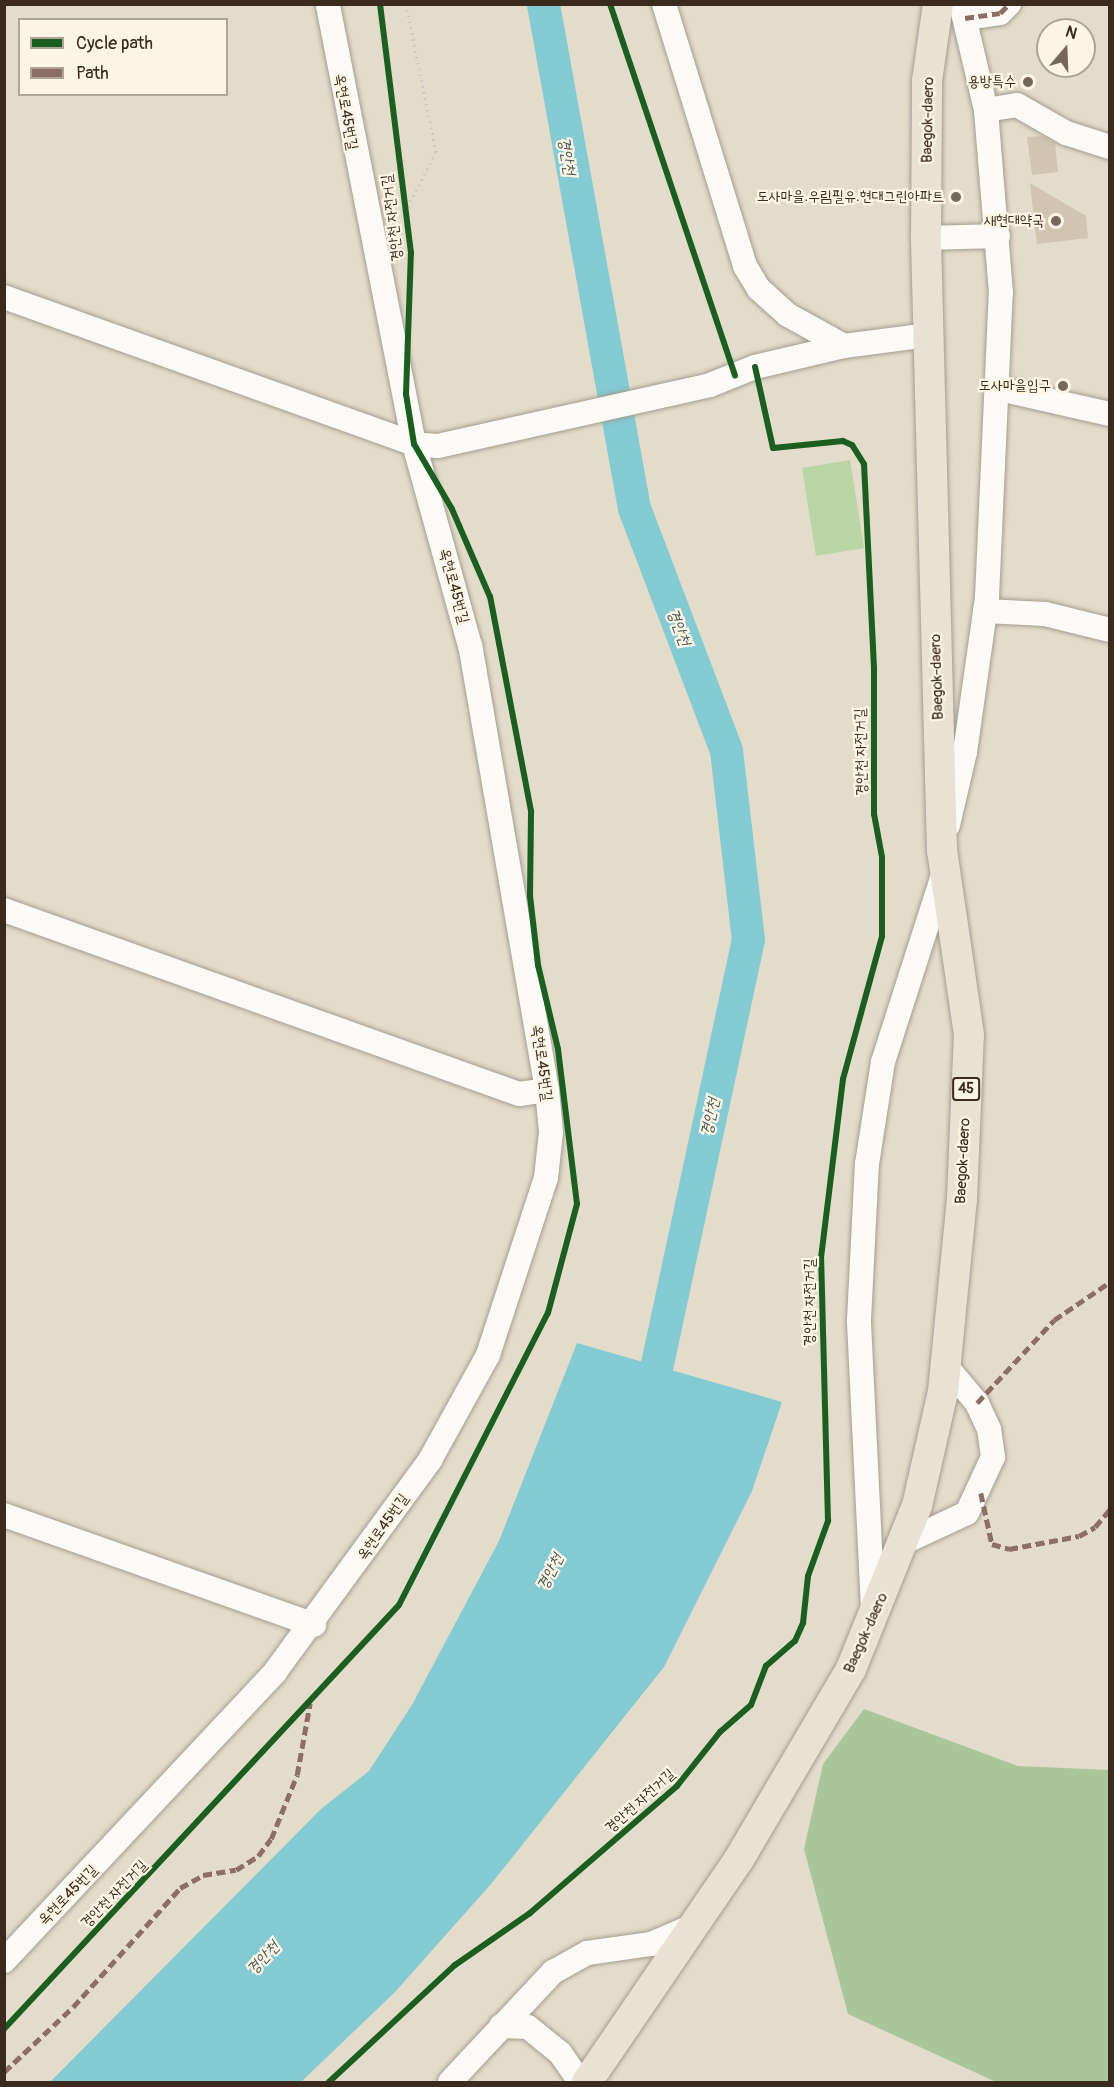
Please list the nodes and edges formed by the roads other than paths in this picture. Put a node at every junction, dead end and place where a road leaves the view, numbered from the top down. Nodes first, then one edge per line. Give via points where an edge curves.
1 (328, 4) edge
2 (664, 4) edge
3 (938, 4) edge
4 (1009, 4) edge
5 (963, 11) edge
6 (986, 110) junction
7 (1110, 147) edge
8 (998, 236) junction
9 (926, 238) junction
10 (4, 297) edge
11 (927, 335) junction
12 (844, 346) junction
13 (999, 389) junction
14 (1110, 414) edge
15 (414, 444) junction
16 (985, 611) junction
17 (1110, 630) edge
18 (943, 863) junction
19 (4, 910) edge
20 (547, 1090) junction
21 (946, 1366) junction
22 (4, 1515) edge
23 (905, 1542) junction
24 (874, 1618) junction
25 (314, 1625) junction
26 (693, 1926) junction
27 (4, 1961) edge
28 (501, 2026) junction
29 (450, 2082) edge
30 (580, 2082) edge
31 (587, 2082) edge

1 - 15 street, 옥현로45번길
2 - 12 street via 745,266 759,289 788,315
3 - 9 main road, Baegok-daero / 45 via 927,81
4 - 5 street via 1000,13
5 - 6 street
6 - 7 street via 1017,105 1066,134
6 - 8 street
8 - 9 street
8 - 13 street
9 - 11 main road, Baegok-daero / 45
10 - 15 street
11 - 12 street
11 - 18 main road, Baegok-daero / 45
12 - 15 street via 755,367 710,386 438,446
13 - 14 street
13 - 16 street
15 - 20 street, 옥현로45번길 via 470,646
16 - 17 street via 1045,614
16 - 18 street via 965,752
18 - 21 main road, Baegok-daero / 45 via 969,1035 962,1199
18 - 24 street via 883,1062 867,1164 859,1320
19 - 20 street via 519,1094
20 - 25 street, 옥현로45번길 via 551,1132 546,1178 488,1355 430,1460
21 - 23 main road, Baegok-daero / 45 via 933,1448
21 - 23 street via 977,1403 989,1429 993,1457 967,1513
22 - 25 street
23 - 24 main road, Baegok-daero / 45
24 - 26 main road, Baegok-daero / 45 via 791,1774
25 - 27 street, 옥현로45번길
26 - 28 street via 651,1944 587,1953 554,1972
26 - 31 main road, Baegok-daero / 45
28 - 29 street
28 - 30 street via 528,2026 560,2052

